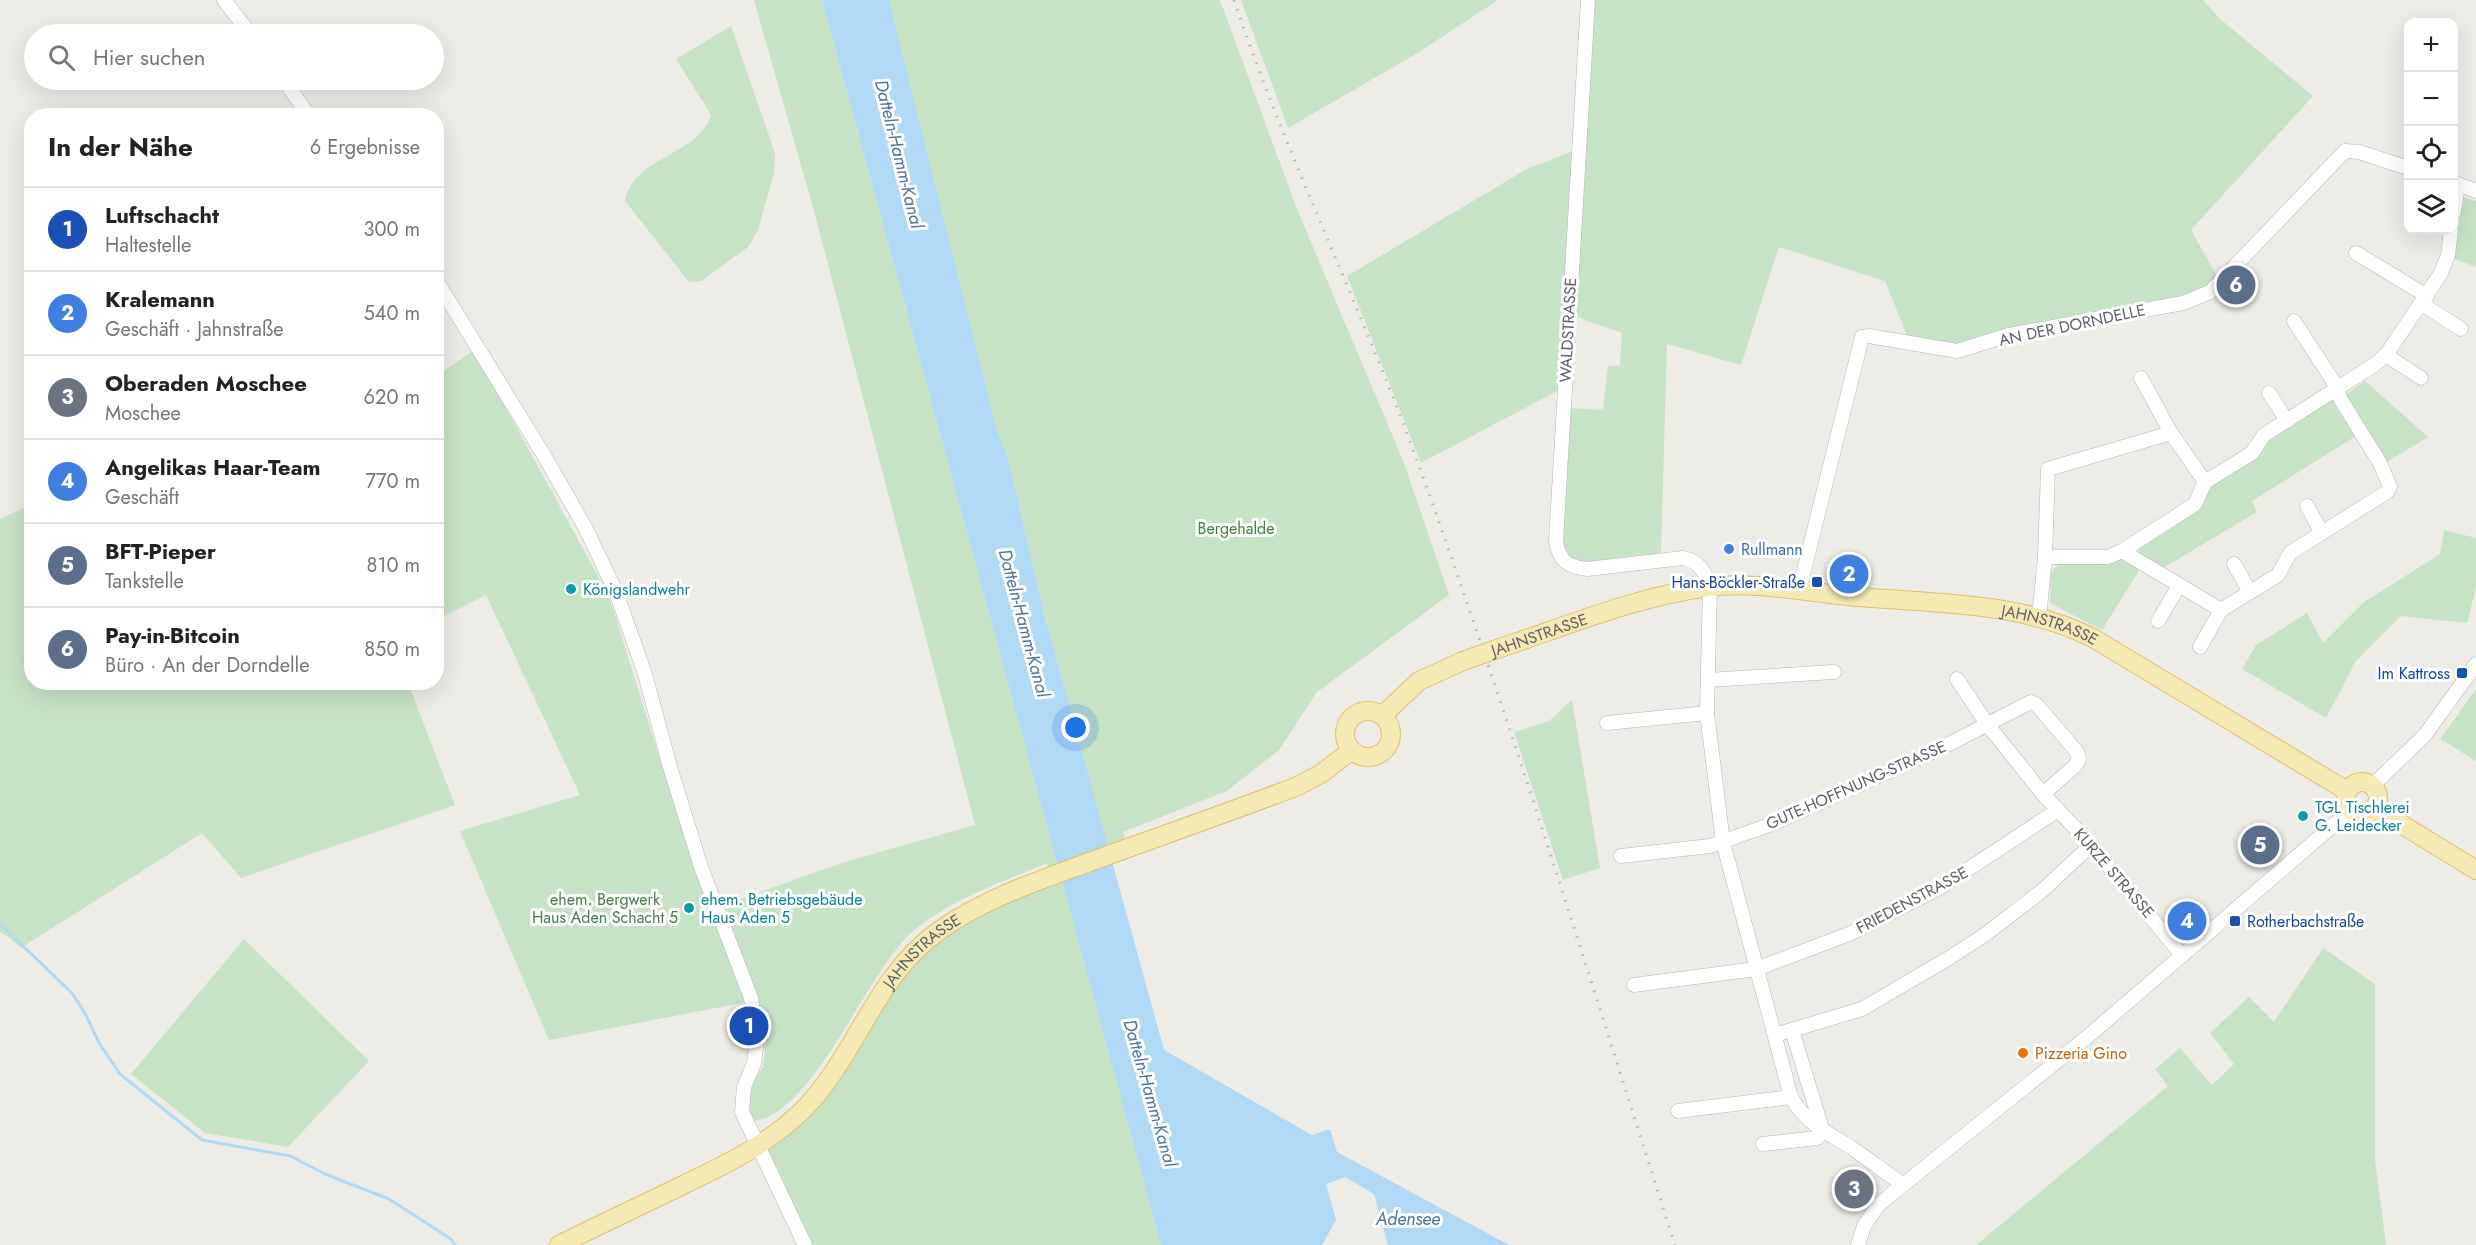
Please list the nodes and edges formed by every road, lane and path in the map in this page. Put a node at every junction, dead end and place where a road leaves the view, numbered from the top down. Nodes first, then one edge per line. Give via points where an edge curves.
1 (224, 0) edge
2 (1588, 0) edge
3 (242, 24) edge
4 (291, 90) edge
5 (303, 108) edge
6 (2404, 166) edge
7 (2458, 185) edge
8 (2476, 191) edge
9 (2450, 234) edge
10 (2356, 253) dead end
11 (444, 293) edge
12 (2424, 300) junction
13 (2294, 321) dead end
14 (2461, 329) dead end
15 (2386, 355) junction
16 (2141, 378) dead end
17 (2421, 378) dead end
18 (2337, 390) junction
19 (2269, 393) dead end
20 (2287, 421) junction
21 (2171, 433) junction
22 (2205, 482) junction
23 (2307, 506) dead end
24 (2322, 533) junction
25 (2122, 551) junction
26 (2045, 556) junction
27 (2234, 564) dead end
28 (1710, 586) junction
29 (2179, 586) junction
30 (1799, 591) junction
31 (2250, 592) junction
32 (2221, 610) junction
33 (2039, 617) junction
34 (2158, 621) dead end
35 (2200, 647) dead end
36 (2476, 664) edge
37 (1834, 672) dead end
38 (1957, 679) dead end
39 (1708, 680) junction
40 (1707, 713) junction
41 (1383, 715) junction
42 (1607, 723) dead end
43 (1987, 724) junction
44 (1352, 750) junction
45 (2372, 786) junction
46 (2347, 791) junction
47 (2043, 794) junction
48 (2375, 808) junction
49 (2058, 810) junction
50 (2351, 810) junction
51 (1723, 842) junction
52 (2091, 845) junction
53 (1621, 856) dead end
54 (2476, 870) edge
55 (2182, 955) junction
56 (1756, 969) junction
57 (1634, 985) dead end
58 (1792, 1030) junction
59 (1775, 1035) junction
60 (1791, 1097) junction
61 (1678, 1111) dead end
62 (1822, 1132) junction
63 (1763, 1144) dead end
64 (756, 1147) junction
65 (1902, 1185) junction
66 (559, 1245) edge
67 (805, 1245) edge
68 (1858, 1245) edge

1 - 3 street
2 - 28 street, WALDSTRASSE via 1558,554 1574,567 1587,569 1689,559 1704,570
4 - 5 street
6 - 30 street, AN DER DORNDELLE via 2345,151 2210,292 2182,303 2009,335 1958,351 1862,337
7 - 8 street
9 - 12 street via 2445,265
10 - 12 street
11 - 64 street via 545,457 616,592 645,674 701,867 751,998 758,1040 744,1088 742,1112
12 - 14 street
12 - 15 street
13 - 18 street
15 - 17 street
15 - 18 street
16 - 21 street
18 - 20 street
18 - 24 street via 2390,487
19 - 20 street
20 - 22 street via 2264,435 2252,453
21 - 22 street
21 - 26 street via 2048,469
22 - 25 street via 2194,504
23 - 24 street
24 - 31 street via 2290,553 2278,575
25 - 26 street via 2108,557
25 - 29 street
26 - 33 street
27 - 31 street
28 - 30 main road, JAHNSTRASSE
28 - 39 street
28 - 41 main road, JAHNSTRASSE, bridge via 1647,599 1440,669 1419,681
29 - 32 street
29 - 34 street
30 - 33 main road, JAHNSTRASSE
31 - 32 street
32 - 35 street
33 - 46 main road, JAHNSTRASSE via 2073,628 2109,647
36 - 45 street via 2425,735
37 - 39 street
38 - 43 street, KURZE STRASSE
39 - 40 street
40 - 42 street
40 - 51 street
41 - 44 main road via 1371,710 1353,717 1345,730
41 - 44 main road via 1392,733 1384,751 1364,757
43 - 47 street, KURZE STRASSE
43 - 47 street via 2031,702 2077,752 2075,766
43 - 51 street, GUTE-HOFFNUNG-STRASSE via 1816,806
44 - 64 main road, JAHNSTRASSE via 1298,786 1049,877 960,916 919,947 887,982 819,1091 789,1122
45 - 46 main road via 2355,783
45 - 48 main road via 2378,797
46 - 50 main road
47 - 49 street, KURZE STRASSE
48 - 50 main road via 2362,814
48 - 54 main road
49 - 52 street, KURZE STRASSE
49 - 56 street, FRIEDENSTRASSE via 1976,865 1895,912
50 - 55 street
51 - 53 street
51 - 56 street
52 - 55 street, KURZE STRASSE
52 - 58 street via 2043,890 1949,958 1862,1009
55 - 65 street via 2086,1038
56 - 57 street
56 - 59 street
58 - 59 street
58 - 62 street
59 - 60 street
60 - 61 street
60 - 62 street
62 - 63 street via 1817,1137
62 - 65 street
64 - 66 main road, JAHNSTRASSE
64 - 67 street
65 - 68 street via 1869,1216

